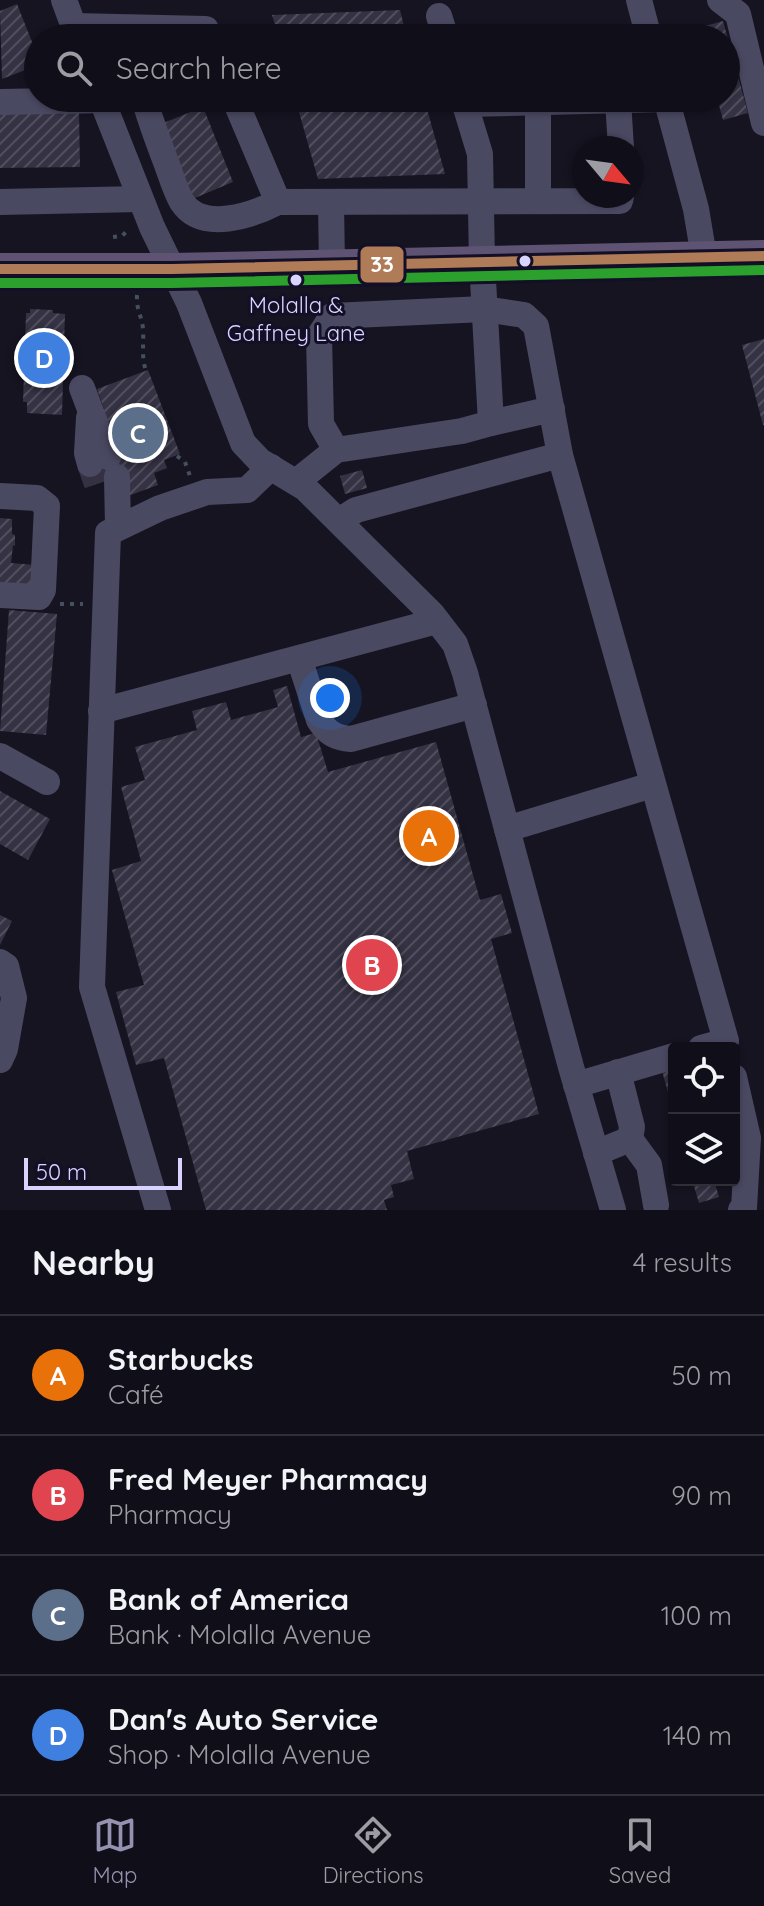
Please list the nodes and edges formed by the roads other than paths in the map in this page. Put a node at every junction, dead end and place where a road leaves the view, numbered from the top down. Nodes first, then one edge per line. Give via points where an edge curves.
1 (64, 0) edge
2 (639, 0) edge
3 (720, 0) edge
4 (73, 24) edge
5 (645, 24) edge
6 (0, 102) edge
7 (24, 102) edge
8 (107, 112) edge
9 (149, 112) edge
10 (240, 112) edge
11 (467, 112) edge
12 (538, 112) edge
13 (619, 112) edge
14 (670, 112) edge
15 (764, 123) edge
16 (620, 136) edge
17 (140, 199) junction
18 (481, 200) junction
19 (538, 201) junction
20 (0, 202) edge
21 (278, 202) junction
22 (572, 202) edge
23 (331, 203) junction
24 (764, 256) edge
25 (704, 257) junction
26 (482, 262) junction
27 (332, 265) junction
28 (0, 269) edge
29 (172, 269) junction
30 (484, 309) junction
31 (87, 403) dead end
32 (552, 409) junction
33 (491, 423) junction
34 (336, 450) junction
35 (560, 455) junction
36 (271, 467) junction
37 (296, 482) junction
38 (0, 496) edge
39 (339, 521) junction
40 (118, 527) junction
41 (0, 595) edge
42 (437, 621) junction
43 (299, 658) junction
44 (474, 705) junction
45 (101, 711) junction
46 (0, 756) edge
47 (47, 782) dead end
48 (652, 785) junction
49 (507, 829) junction
50 (0, 962) edge
51 (717, 1042) edge
52 (668, 1058) edge
53 (0, 1060) edge
54 (618, 1072) junction
55 (576, 1085) junction
56 (740, 1103) edge
57 (630, 1139) junction
58 (596, 1153) junction
59 (660, 1208) edge
60 (158, 1210) edge
61 (613, 1210) edge
62 (741, 1210) edge

1 - 4 street
2 - 5 street
3 - 15 street via 738,14
6 - 7 street
8 - 17 street
9 - 21 street via 183,204 198,216 253,215
10 - 21 street
11 - 18 street via 480,154
12 - 19 street
13 - 16 street
14 - 25 street
17 - 20 street
17 - 29 street
18 - 19 street
18 - 23 street
18 - 26 street
19 - 22 street
21 - 23 street
23 - 27 street
24 - 25 main road
25 - 26 main road
26 - 27 main road
26 - 30 street
27 - 29 main road
28 - 29 main road
29 - 36 street via 243,443
30 - 32 street via 524,315 536,326
30 - 33 street
30 - 34 street via 332,316 319,336 320,409 321,424
31 - 40 street
32 - 33 street
32 - 35 street
33 - 34 street
34 - 37 street
35 - 39 street via 356,510
35 - 48 street
36 - 37 street
36 - 40 street via 247,490 207,492
37 - 39 street
38 - 41 street via 37,498 47,506 41,594
39 - 42 street
40 - 45 street via 108,533
42 - 43 street
42 - 44 street via 455,644
43 - 44 street via 319,720 341,739
43 - 45 street
44 - 49 street
45 - 60 street via 92,987
46 - 47 street
48 - 49 street
48 - 51 street
49 - 55 street
50 - 53 street via 6,966 14,998
52 - 54 street
54 - 55 street
54 - 57 street via 632,1127
55 - 58 street
56 - 62 street via 748,1138
57 - 58 street
57 - 59 street via 649,1165
58 - 61 street

